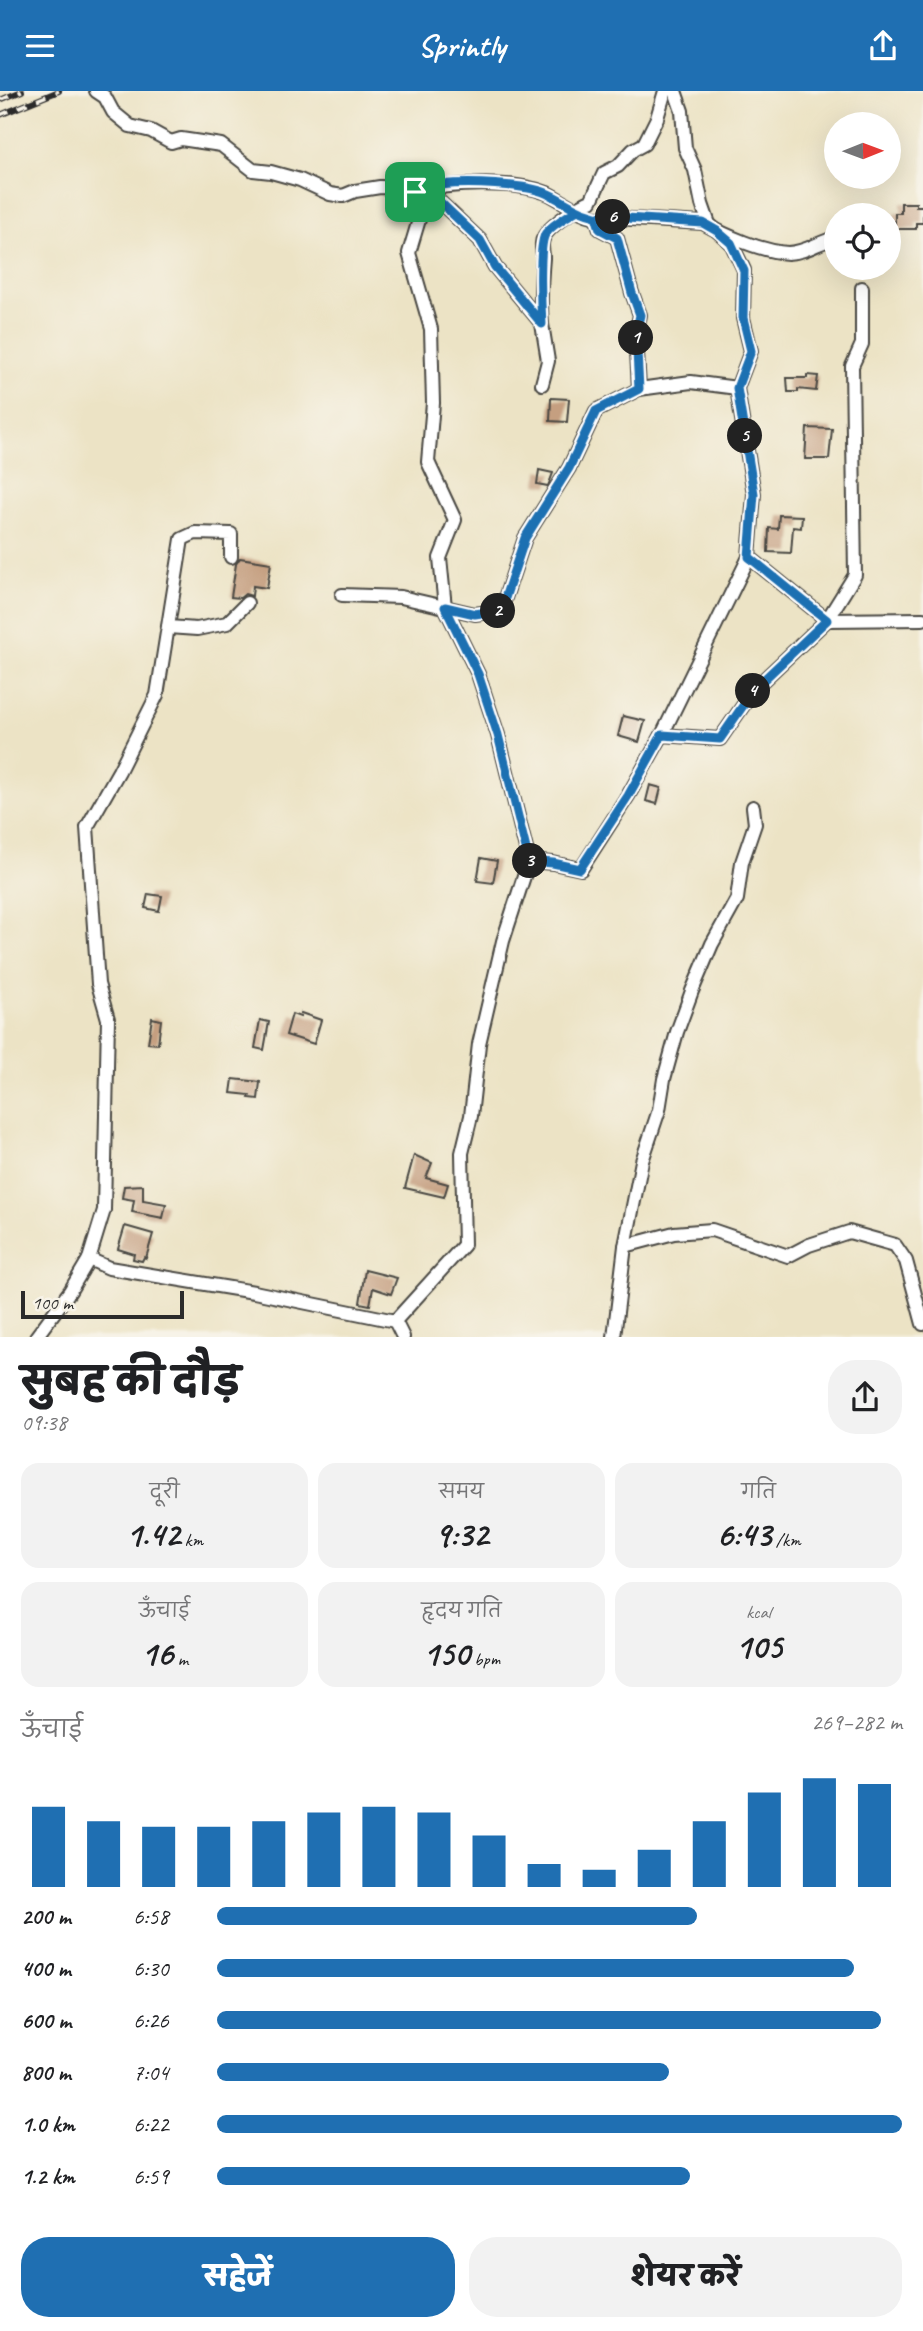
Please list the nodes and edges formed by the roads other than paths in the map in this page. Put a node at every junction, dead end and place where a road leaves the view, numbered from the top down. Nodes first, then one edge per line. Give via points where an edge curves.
1 (96, 91) edge
2 (665, 91) edge
3 (675, 91) edge
4 (415, 192) junction
5 (424, 203) dead end
6 (577, 210) junction
7 (596, 216) junction
8 (717, 231) junction
9 (824, 243) edge
10 (862, 288) dead end
11 (542, 324) junction
12 (542, 384) dead end
13 (737, 388) junction
14 (639, 389) junction
15 (231, 557) dead end
16 (749, 557) junction
17 (342, 595) dead end
18 (247, 603) dead end
19 (445, 607) junction
20 (923, 619) edge
21 (827, 620) junction
22 (168, 628) junction
23 (662, 735) junction
24 (753, 807) dead end
25 (529, 861) junction
26 (625, 1246) junction
27 (89, 1259) junction
28 (395, 1321) junction
29 (923, 1324) edge
30 (36, 1337) edge
31 (403, 1337) edge
32 (614, 1337) edge

1 - 4 street via 130,126 171,142 181,139 221,145 253,170 343,196 380,187
2 - 6 street via 644,144 604,173 591,201
3 - 8 street via 685,148 709,225
4 - 6 street via 456,184 525,188 546,193
4 - 11 street via 440,202 480,240 495,267
5 - 19 street via 409,253 431,329 433,403 428,462 455,520 440,558
6 - 7 street
6 - 11 street via 542,240
7 - 8 street via 689,221
7 - 14 street via 600,229 617,238 640,315 636,333
8 - 9 street via 788,253
8 - 13 street via 731,243 744,271 743,318 751,351
10 - 21 street via 862,344 852,366 855,575
11 - 12 street via 548,361
13 - 14 street via 691,383
13 - 16 street via 754,494
14 - 19 street via 596,411 569,468 525,538 501,610 475,614
15 - 22 street via 231,534 195,533 182,539
16 - 21 street
16 - 23 street
17 - 19 street via 401,597
18 - 22 street via 227,622 197,629
19 - 25 street via 478,674
20 - 21 street
21 - 23 street via 756,687 720,739
22 - 27 street via 157,695 86,827 98,984 108,1020 104,1210
23 - 25 street via 580,869
24 - 26 street via 755,824 742,862 737,899 712,944 677,1032 642,1161
25 - 28 street via 503,941 479,1044 471,1116 461,1153 464,1245
26 - 29 street via 674,1233 712,1230 788,1257 808,1245 849,1231 858,1233 895,1245 906,1261
26 - 32 street
27 - 28 street via 109,1268
27 - 30 street
28 - 31 street

